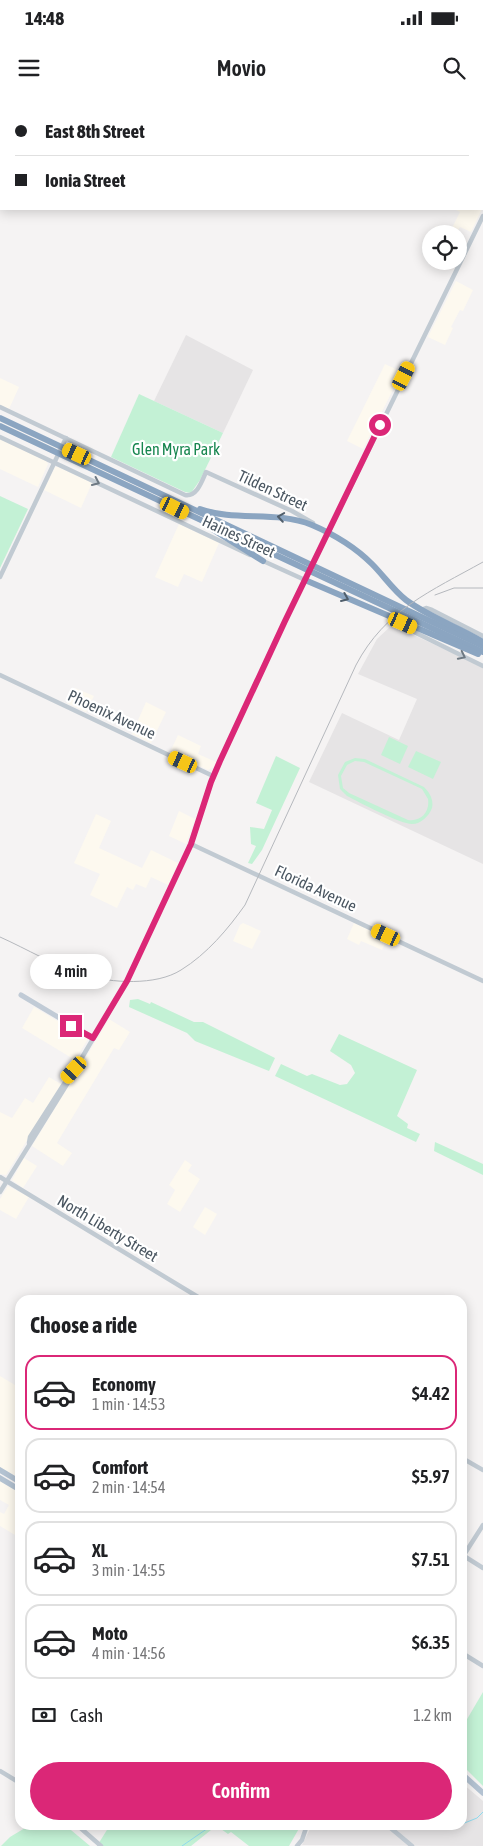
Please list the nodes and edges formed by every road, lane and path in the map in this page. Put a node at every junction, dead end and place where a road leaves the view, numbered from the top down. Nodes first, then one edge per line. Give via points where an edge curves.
1 (483, 216) edge
2 (0, 407) edge
3 (0, 418) edge
4 (0, 426) edge
5 (0, 437) edge
6 (66, 438) junction
7 (44, 443) junction
8 (75, 457) junction
9 (54, 463) junction
10 (206, 472) joint
11 (170, 499) junction
12 (192, 516) junction
13 (327, 533) junction
14 (264, 561) junction
15 (299, 563) junction
16 (0, 576) edge
17 (305, 580) junction
18 (421, 620) junction
19 (483, 636) edge
20 (483, 642) edge
21 (483, 646) edge
22 (483, 652) edge
23 (483, 656) edge
24 (483, 666) edge
25 (0, 675) edge
26 (214, 776) junction
27 (191, 844) junction
28 (483, 980) edge
29 (21, 996) dead end
30 (93, 1038) junction
31 (0, 1177) edge
32 (7, 1181) junction
33 (0, 1192) edge
34 (195, 1295) edge
35 (467, 1461) edge
36 (0, 1470) edge
37 (483, 1470) edge
38 (0, 1478) edge
39 (15, 1479) edge
40 (15, 1487) edge
41 (483, 1524) edge
42 (467, 1550) edge
43 (467, 1559) edge
44 (483, 1568) edge
45 (467, 1656) edge
46 (483, 1666) edge
47 (0, 1771) edge
48 (467, 1779) edge
49 (15, 1780) edge
50 (483, 1793) edge
51 (82, 1830) edge
52 (306, 1830) edge
53 (393, 1830) edge
54 (101, 1846) edge
55 (296, 1846) edge
56 (412, 1846) edge

1 - 13 street
2 - 6 street, Haines Street
3 - 7 highway
4 - 7 highway
5 - 9 street, Haines Street
6 - 9 street
6 - 10 street, Haines Street via 188,496 195,493
7 - 8 highway
8 - 11 highway
8 - 12 highway
9 -> 14 street, Haines Street
9 - 16 street
10 - 13 street, Tilden Street via 274,502
13 -> 11 highway via 288,518 223,516
11 - 15 highway
12 - 14 highway
12 - 15 highway
13 - 17 street
13 - 20 highway via 371,562 405,599
14 - 17 street, Haines Street
15 - 18 highway
17 -> 23 highway
17 - 26 street
18 - 21 highway
18 - 22 highway
19 -> 24 street via 429,609 420,611 407,624 413,632
25 - 26 street, Phoenix Avenue
26 - 27 street
27 - 28 street, Florida Avenue
27 - 30 street via 127,981
29 - 30 main road
30 - 32 street via 30,1137
31 - 32 street, North Liberty Street
32 - 33 street
32 - 34 street, North Liberty Street
35 - 37 street
36 - 39 main road
38 - 40 main road
41 - 42 street
43 - 44 street
45 - 46 street
47 - 49 street
48 - 50 main road
51 - 54 street
52 - 55 street
53 - 56 street

